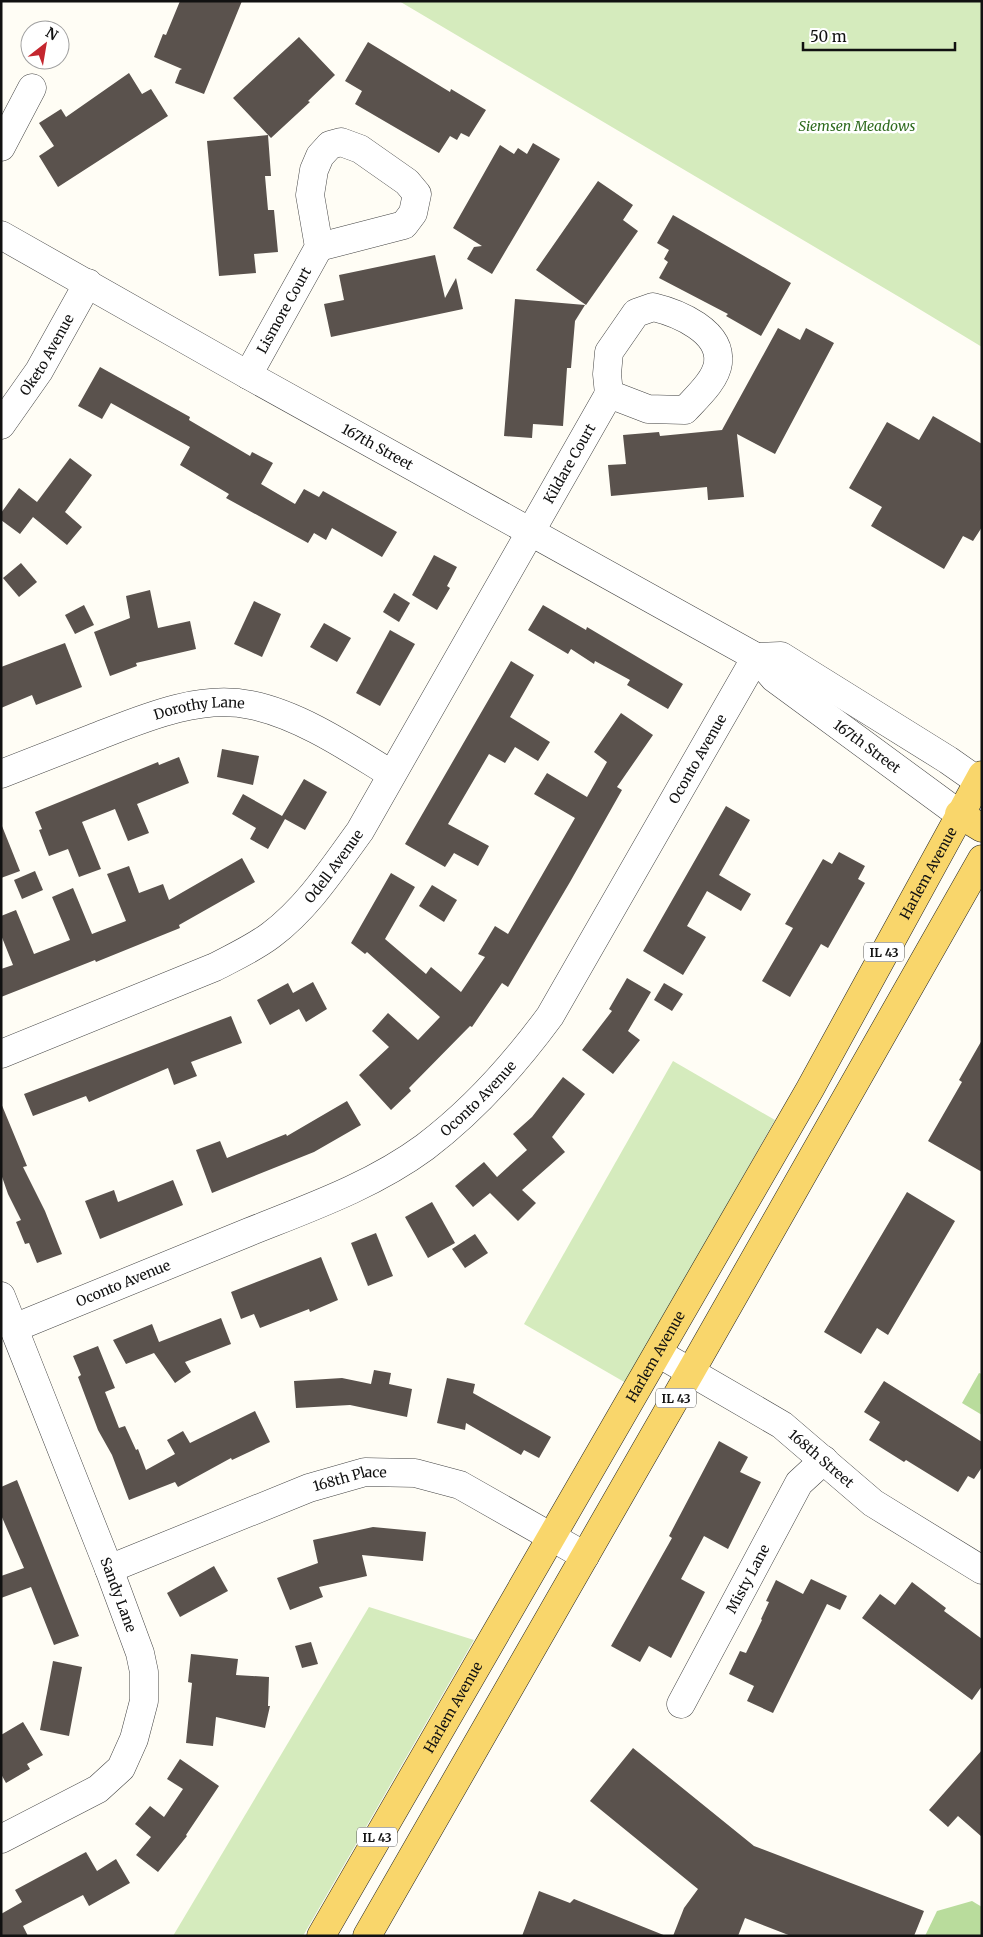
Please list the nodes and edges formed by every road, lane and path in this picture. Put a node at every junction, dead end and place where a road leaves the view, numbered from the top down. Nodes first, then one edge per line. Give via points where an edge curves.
1 (32, 88) dead end
2 (1, 147) edge
3 (1, 234) edge
4 (319, 247) dead end
5 (88, 283) junction
6 (248, 375) junction
7 (609, 394) dead end
8 (1, 425) edge
9 (530, 531) junction
10 (756, 657) junction
11 (1, 774) edge
12 (391, 774) junction
13 (980, 780) edge
14 (959, 814) junction
15 (982, 828) edge
16 (982, 859) edge
17 (1, 1054) edge
18 (1, 1296) edge
19 (14, 1328) junction
20 (658, 1354) junction
21 (691, 1371) junction
22 (824, 1460) junction
23 (551, 1536) junction
24 (585, 1556) junction
25 (109, 1569) junction
26 (982, 1570) edge
27 (681, 1704) dead end
28 (1, 1839) edge
29 (321, 1936) edge
30 (367, 1936) edge

1 - 2 street
3 - 5 street, 167th Street
4 - 6 street, Lismore Court
5 - 6 street, 167th Street
5 - 8 street, Oketo Avenue via 39,371
6 - 9 street, 167th Street
7 - 9 street, Kildare Court
9 - 10 street, 167th Street
9 - 12 street, Odell Avenue
10 - 13 street, 167th Street via 781,656
10 - 14 street, 167th Street via 774,678
10 - 19 street, Oconto Avenue via 550,1016 473,1106 393,1168 340,1195
11 - 12 street, Dorothy Lane via 156,713 222,703 251,705 281,714 329,737
12 - 17 street, Odell Avenue via 360,831 314,893 271,936 214,967
13 - 14 main road, Harlem Avenue / IL 43
14 - 15 main road, 167th Street
14 - 20 main road, Harlem Avenue / IL 43 via 810,1089
16 - 21 main road, IL 43
18 - 19 street, Sandy Lane
19 - 25 street, Sandy Lane
20 - 21 street, 168th Street
20 - 23 main road, Harlem Avenue / IL 43
21 - 22 street, 168th Street via 782,1425
21 - 24 main road, IL 43
22 - 26 street, 168th Street via 873,1503
22 - 27 street, Misty Lane via 799,1483
23 - 24 street, 168th Place
23 - 25 street, 168th Place via 460,1485 415,1473 365,1472 309,1488
23 - 29 main road, Harlem Avenue / IL 43
24 - 30 main road, IL 43
25 - 28 street, Sandy Lane via 144,1672 144,1701 134,1738 121,1768 98,1789

